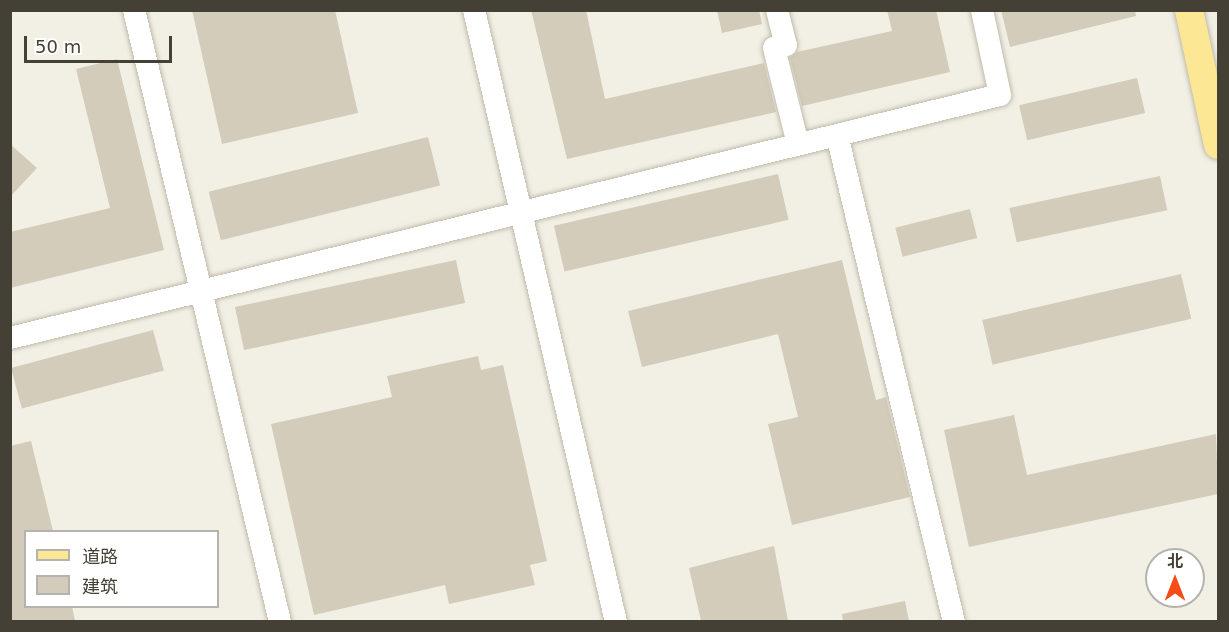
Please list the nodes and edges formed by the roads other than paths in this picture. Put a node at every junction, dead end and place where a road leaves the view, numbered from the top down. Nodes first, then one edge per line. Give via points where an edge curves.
1 (134, 10) edge
2 (474, 10) edge
3 (777, 10) edge
4 (982, 10) edge
5 (1189, 10) edge
6 (837, 135) junction
7 (798, 144) junction
8 (1218, 145) edge
9 (521, 214) junction
10 (201, 291) junction
11 (10, 338) edge
12 (280, 621) edge
13 (616, 621) edge
14 (954, 621) edge

1 - 10 street
2 - 9 street
3 - 7 street via 786,45 774,48
4 - 6 street via 1000,95
5 - 8 main road
6 - 7 street
6 - 14 street
7 - 9 street
9 - 10 street
9 - 13 street
10 - 11 street
10 - 12 street

